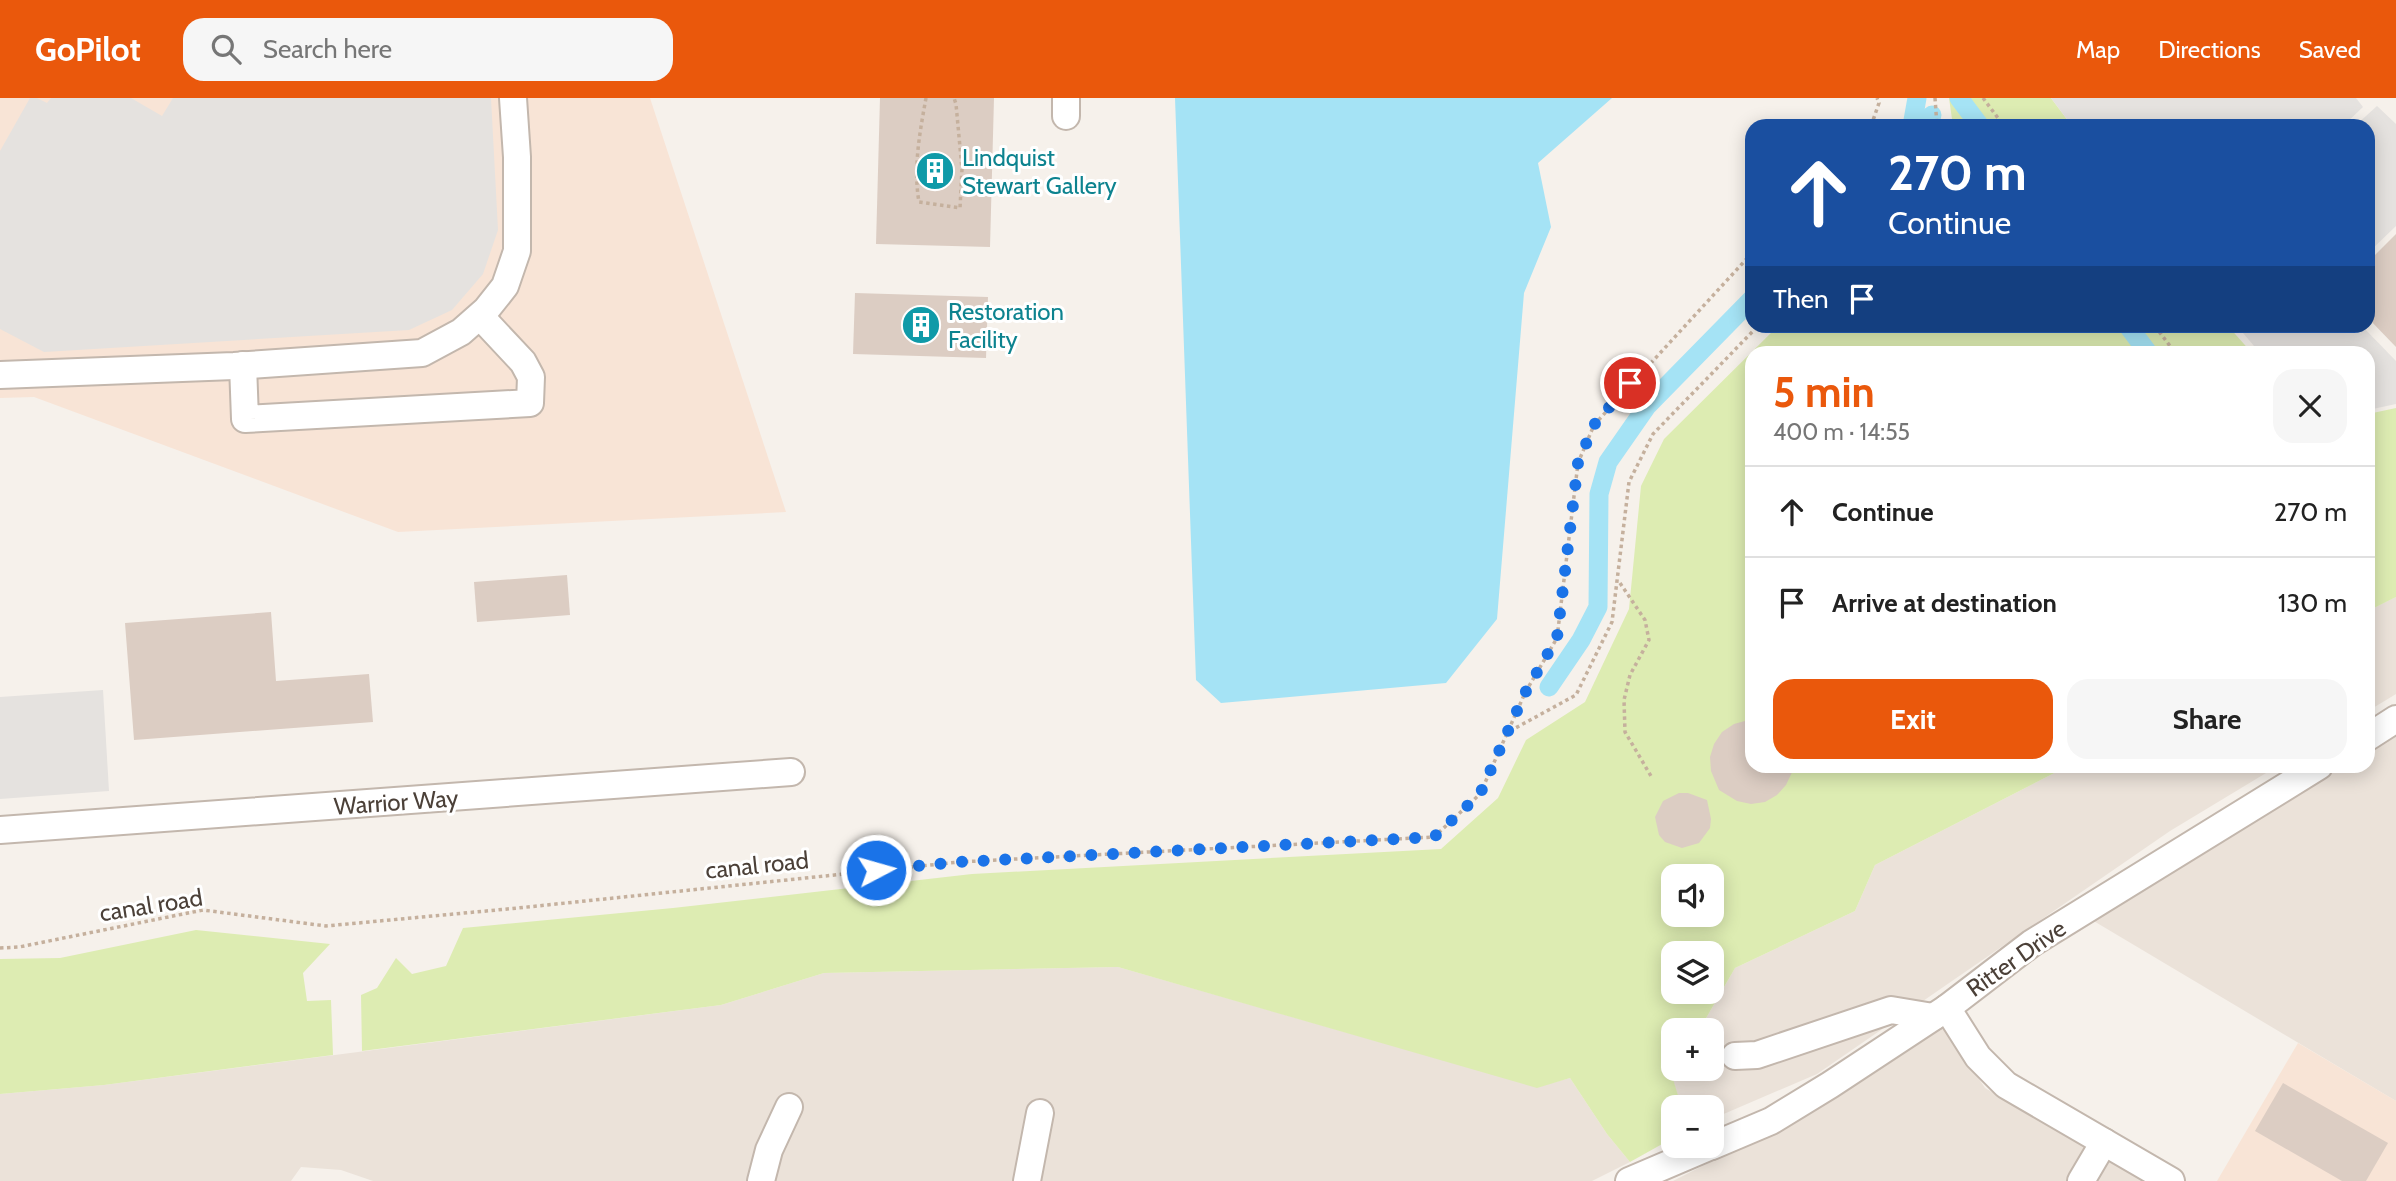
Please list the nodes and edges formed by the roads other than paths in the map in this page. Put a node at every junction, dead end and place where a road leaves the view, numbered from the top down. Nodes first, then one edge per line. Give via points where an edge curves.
1 (513, 98) edge
2 (480, 316) junction
3 (243, 365) junction
4 (0, 375) edge
5 (2396, 719) edge
6 (2375, 732) edge
7 (791, 772) dead end
8 (2308, 773) edge
9 (0, 830) edge
10 (1940, 1012) junction
11 (1735, 1056) dead end
12 (789, 1107) dead end
13 (1040, 1113) dead end
14 (1724, 1141) edge
15 (2104, 1142) junction
16 (1683, 1158) edge
17 (761, 1181) edge
18 (1027, 1181) edge
19 (1629, 1181) edge
20 (2081, 1181) edge
21 (2171, 1181) edge

1 - 2 street via 517,251 505,286
2 - 3 street via 422,353
2 - 3 street via 523,362 531,377 530,403 245,419
3 - 4 street
5 - 6 street
7 - 9 street, Warrior Way
8 - 10 street, Ritter Drive via 2032,943
10 - 11 street via 1891,1010 1757,1055
10 - 14 street, Ritter Drive via 1771,1121
10 - 15 street via 2006,1084
12 - 17 street
13 - 18 street
15 - 20 street
15 - 21 street
16 - 19 street, Ritter Drive

